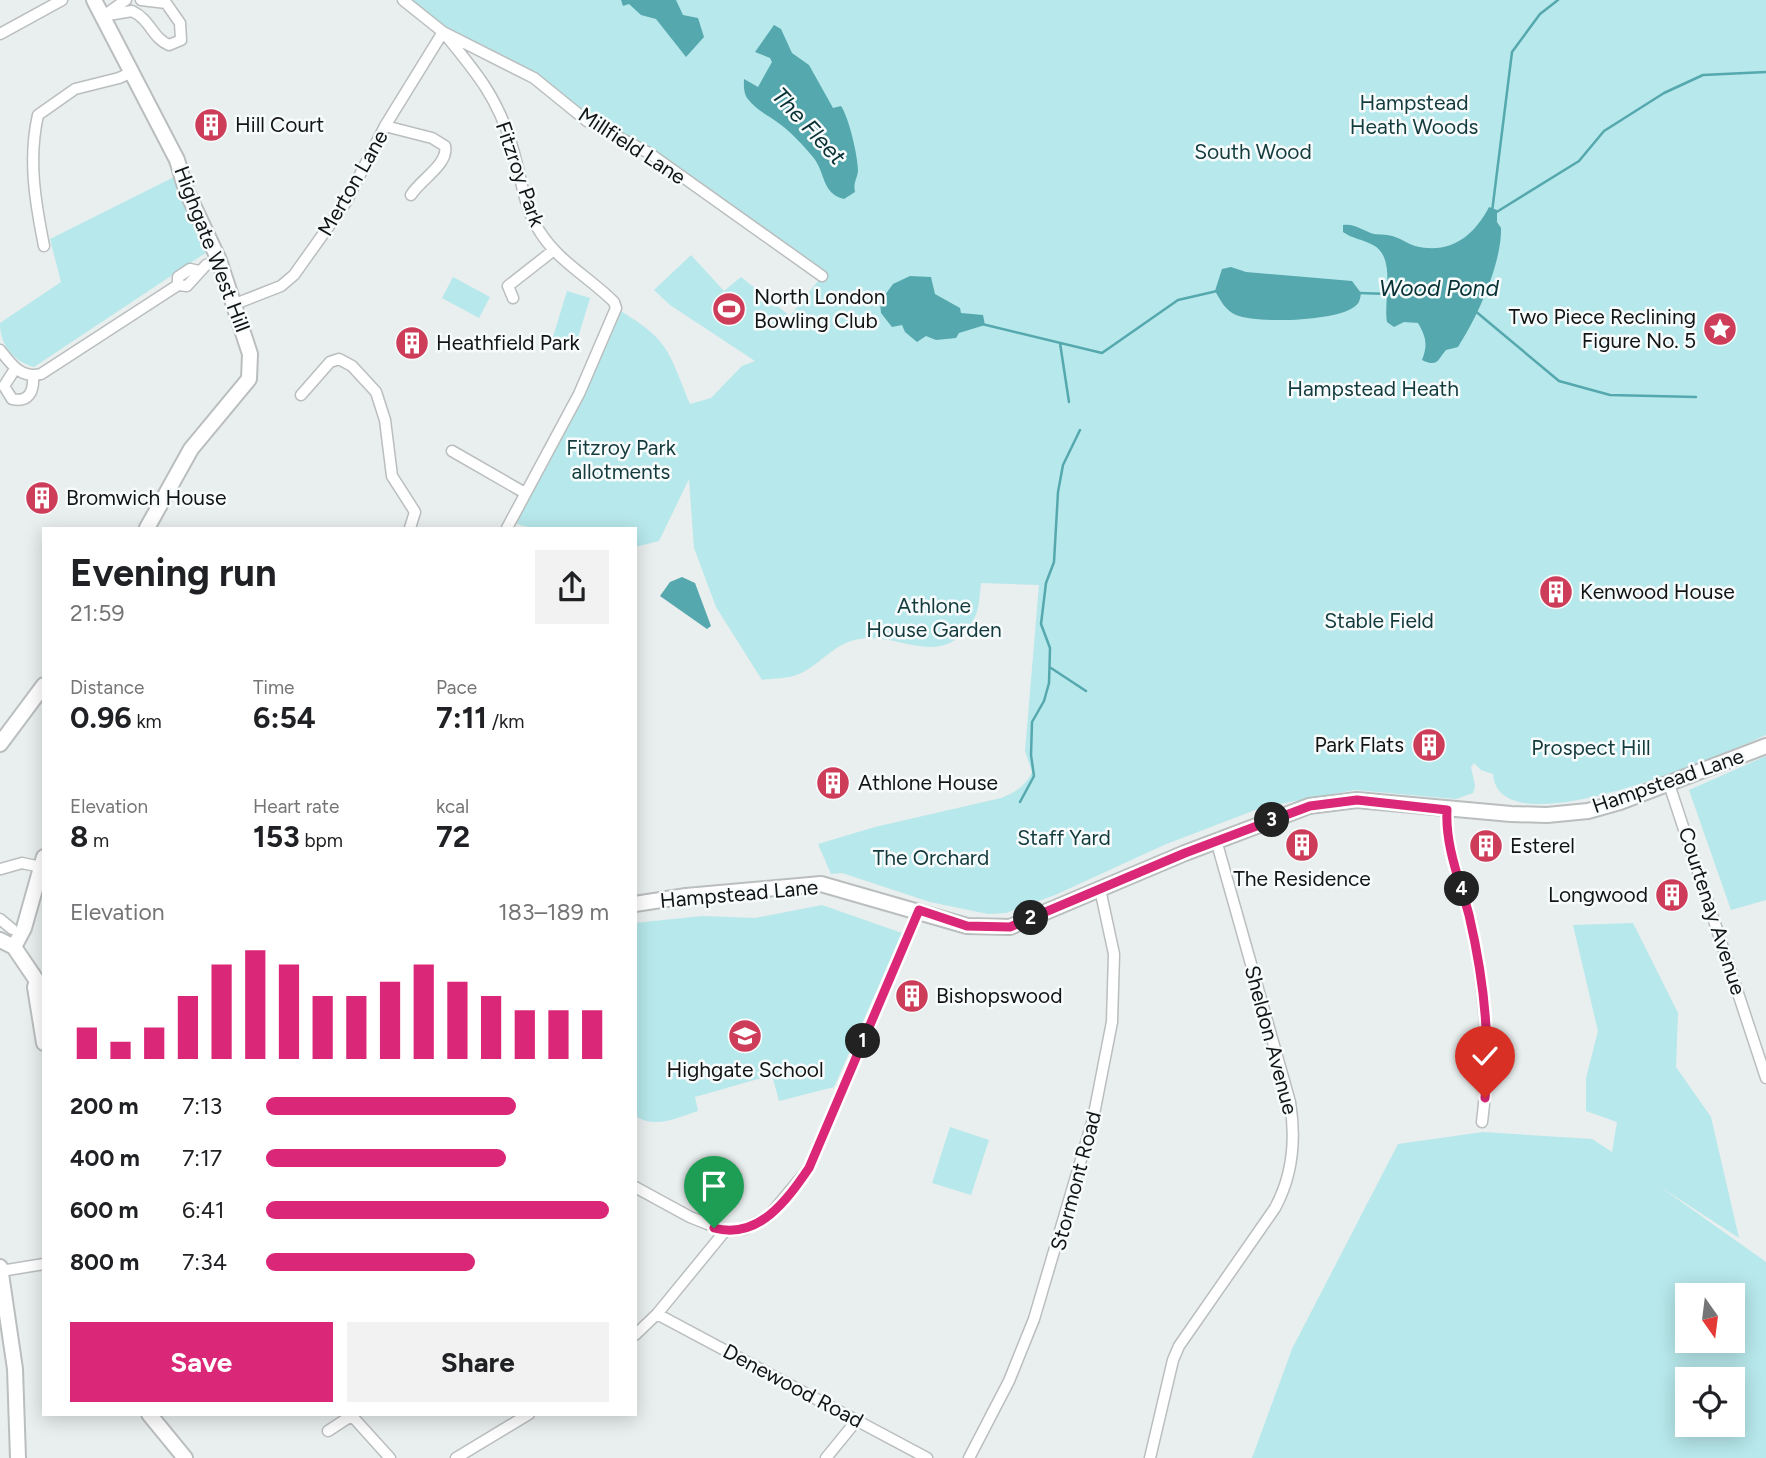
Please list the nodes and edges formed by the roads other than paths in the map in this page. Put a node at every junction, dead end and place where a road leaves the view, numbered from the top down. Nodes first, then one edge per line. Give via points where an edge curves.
1 (62, 0) edge
2 (94, 0) edge
3 (126, 0) edge
4 (141, 0) edge
5 (403, 0) edge
6 (103, 16) junction
7 (443, 32) junction
8 (0, 34) edge
9 (132, 72) junction
10 (385, 126) junction
11 (411, 195) dead end
12 (44, 246) dead end
13 (554, 250) junction
14 (219, 260) junction
15 (822, 276) dead end
16 (513, 298) dead end
17 (235, 304) junction
18 (0, 351) edge
19 (15, 369) junction
20 (33, 376) junction
21 (301, 395) dead end
22 (453, 451) dead end
23 (525, 493) junction
24 (147, 527) edge
25 (410, 527) edge
26 (508, 527) edge
27 (42, 688) edge
28 (0, 743) edge
29 (1766, 746) edge
30 (1669, 784) junction
31 (1447, 810) junction
32 (1216, 840) junction
33 (42, 862) edge
34 (0, 869) edge
35 (1100, 889) junction
36 (637, 904) edge
37 (919, 910) junction
38 (0, 919) edge
39 (12, 929) dead end
40 (0, 940) edge
41 (14, 947) junction
42 (41, 986) edge
43 (42, 1005) edge
44 (1766, 1078) edge
45 (1482, 1122) dead end
46 (637, 1188) edge
47 (725, 1231) junction
48 (42, 1264) edge
49 (0, 1269) edge
50 (657, 1314) junction
51 (637, 1333) edge
52 (151, 1416) edge
53 (351, 1416) edge
54 (354, 1416) edge
55 (526, 1416) edge
56 (857, 1420) junction
57 (328, 1431) dead end
58 (18, 1458) edge
59 (185, 1458) edge
60 (390, 1458) edge
61 (456, 1458) edge
62 (826, 1458) edge
63 (927, 1458) edge
64 (969, 1458) edge
65 (1150, 1458) edge

1 - 8 street
2 - 6 main road, Highgate West Hill
3 - 6 street
4 - 6 street via 166,3 180,23 181,40 169,45 162,42 150,23 132,11
5 - 7 street, Millfield Lane
6 - 9 main road, Highgate West Hill
7 - 10 street, Merton Lane
7 - 13 street, Fitzroy Park via 486,83 512,144 530,213
7 - 15 street, Millfield Lane via 534,78 587,121 649,153
9 - 12 street via 75,89 38,115 31,147
9 - 14 main road, Highgate West Hill via 177,160
10 - 11 street via 445,146 441,163 419,181
10 - 17 street, Merton Lane via 346,202 294,275 281,286
13 - 16 street via 508,286
13 - 23 street, Fitzroy Park via 616,308 579,394
14 - 17 main road, Highgate West Hill
14 - 20 street via 199,271 187,286 177,285
17 - 24 main road, Highgate West Hill via 250,354 249,379 191,449
18 - 19 street
19 - 20 street
19 - 20 street via 4,386 12,399 28,397
21 - 25 street via 330,362 339,359 363,377 382,406 392,476 415,512
22 - 23 street
23 - 26 street, Fitzroy Park
27 - 28 main road
29 - 30 main road, Hampstead Lane
30 - 31 main road, Hampstead Lane via 1588,811 1548,816
30 - 44 street, Courtenay Avenue
31 - 32 main road, Hampstead Lane via 1357,800 1310,806
31 - 45 street via 1446,831 1470,918 1484,1003 1487,1073
32 - 35 main road, Hampstead Lane
32 - 65 street, Sheldon Avenue via 1290,1102 1291,1163 1275,1208 1179,1346
33 - 34 street
33 - 41 main road via 24,928
35 - 37 main road, Hampstead Lane via 1010,927 967,926
35 - 64 street, Stormont Road via 1114,954 1112,1022 1093,1119 1034,1319 1009,1381
36 - 37 main road, Hampstead Lane via 821,884
37 - 47 street via 809,1168 769,1216 744,1229
38 - 39 street
40 - 41 main road
41 - 42 main road
42 - 43 main road
46 - 47 street
47 - 50 street
48 - 49 street
49 - 58 main road via 14,1359
50 - 51 street
50 - 56 street, Denewood Road
52 - 59 main road
53 - 57 street
54 - 60 street
55 - 61 street
56 - 62 street
56 - 63 street, Denewood Road

